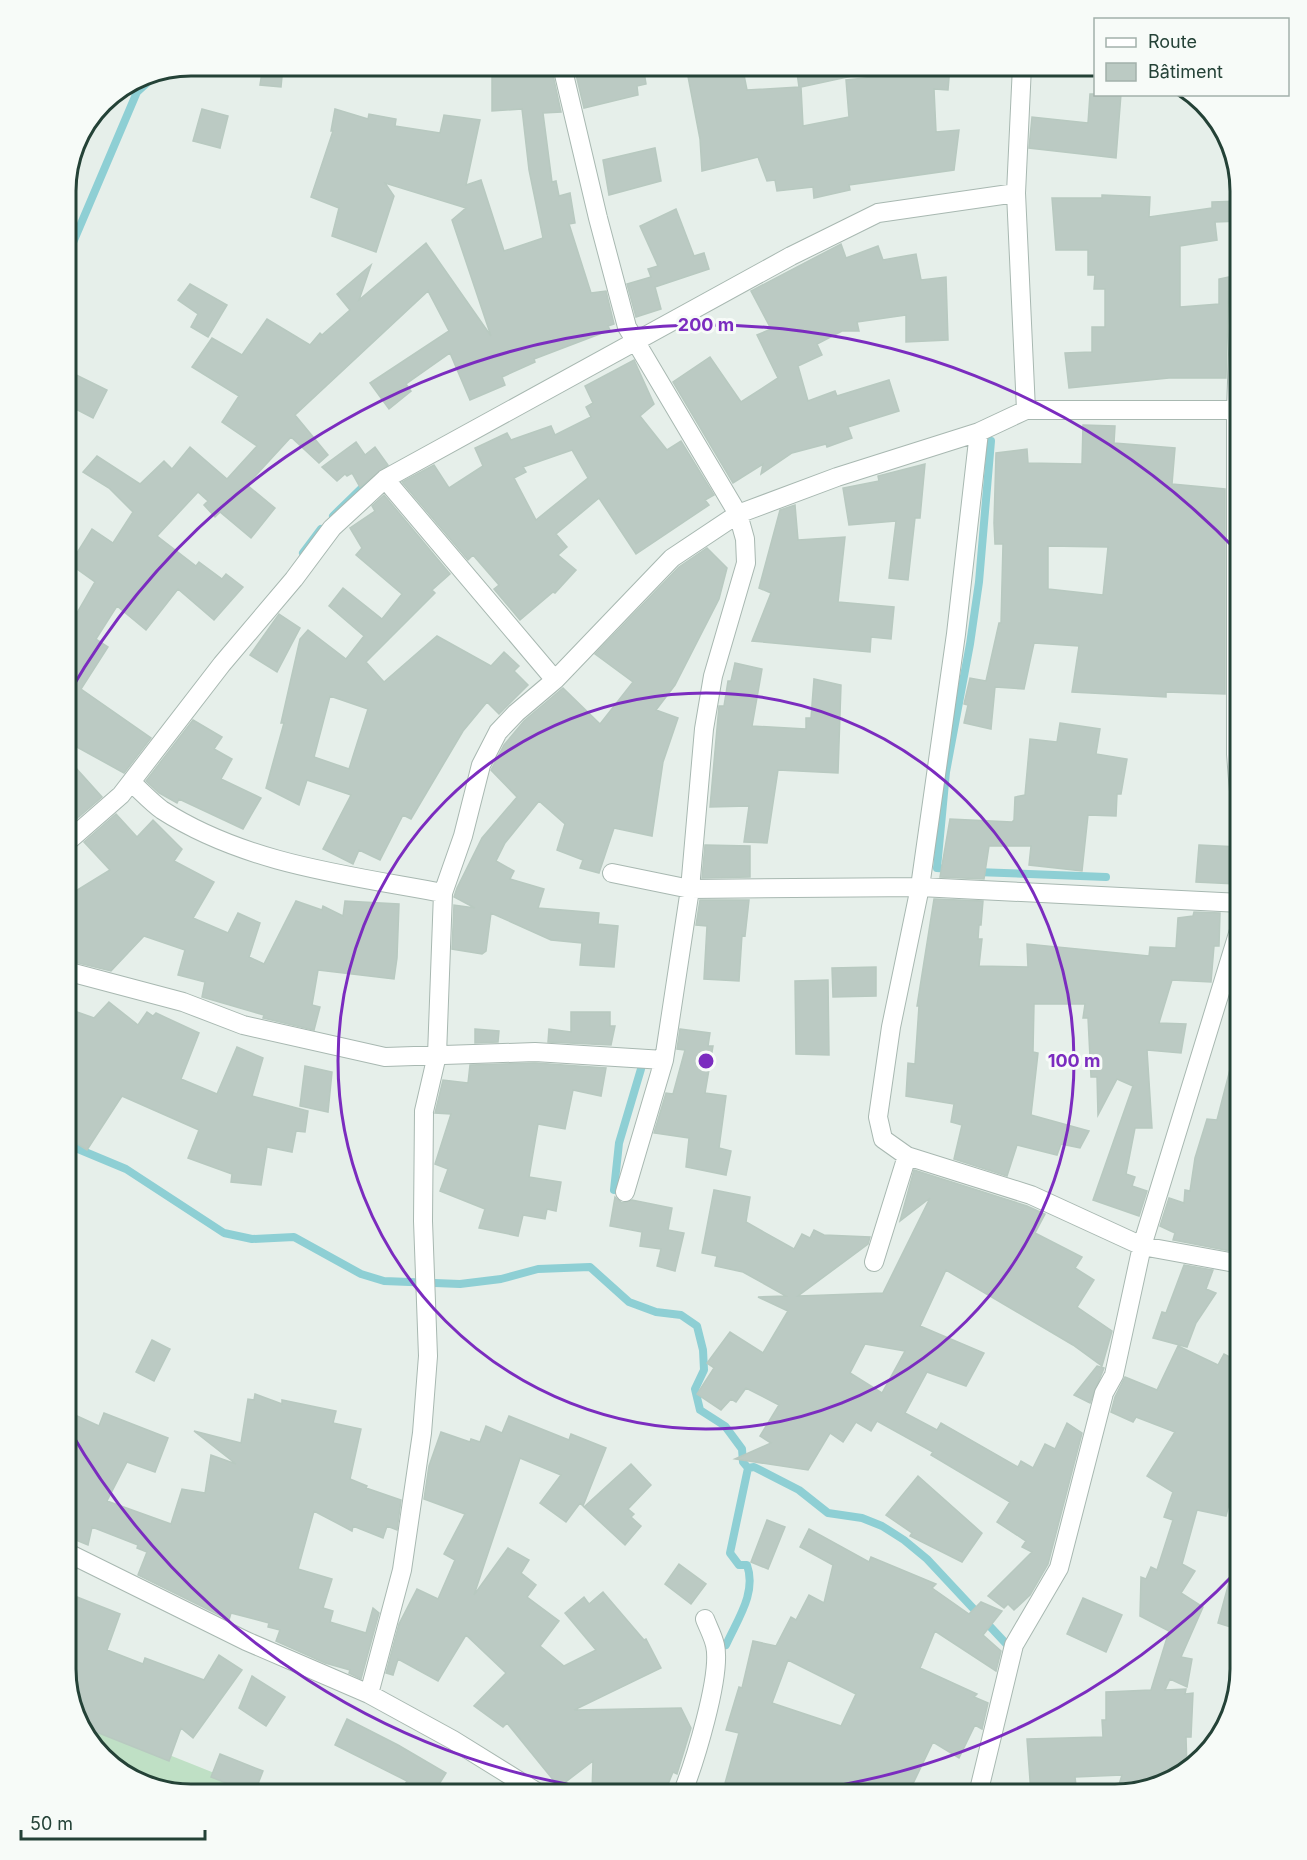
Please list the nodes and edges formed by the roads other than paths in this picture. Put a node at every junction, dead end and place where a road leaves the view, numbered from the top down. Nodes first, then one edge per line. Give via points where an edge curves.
1 (564, 76) edge
2 (1021, 77) edge
3 (1016, 193) junction
4 (637, 341) junction
5 (1026, 410) junction
6 (1231, 410) edge
7 (979, 432) junction
8 (385, 479) junction
9 (738, 514) junction
10 (555, 680) junction
11 (131, 782) junction
12 (77, 834) edge
13 (612, 873) dead end
14 (920, 887) junction
15 (690, 888) junction
16 (443, 893) junction
17 (1231, 903) edge
18 (1231, 957) edge
19 (76, 974) edge
20 (437, 1055) junction
21 (664, 1060) junction
22 (907, 1156) junction
23 (626, 1192) dead end
24 (1142, 1246) junction
25 (1231, 1262) edge
26 (873, 1263) dead end
27 (76, 1557) edge
28 (705, 1618) dead end
29 (369, 1694) junction
30 (523, 1783) edge
31 (686, 1784) edge
32 (980, 1784) edge

1 - 4 street via 613,279 627,327
2 - 3 street
3 - 4 street via 878,213
3 - 5 street
4 - 8 street
4 - 9 street
5 - 6 street
5 - 7 street
7 - 9 street via 837,477
7 - 14 street via 956,634
8 - 10 street
8 - 11 street via 332,528
9 - 10 street via 672,558
9 - 15 street via 745,538 746,563 713,676 704,729
10 - 16 street via 498,732 481,765
11 - 12 street
11 - 16 street via 161,809 243,850 287,863
13 - 15 street
14 - 15 street
14 - 17 street
14 - 22 street via 891,1027 878,1117 883,1139
15 - 21 street
16 - 20 street
18 - 24 street
19 - 20 street via 183,1002 265,1030 385,1057
20 - 21 street via 535,1052
20 - 29 street via 424,1111 428,1356 422,1433 402,1570
21 - 23 street
22 - 24 street via 1031,1195
22 - 26 street
24 - 25 street
24 - 32 street via 1114,1375 1104,1393 1059,1568 1014,1645
27 - 29 street via 246,1641
28 - 31 street via 715,1646 715,1671 696,1759
29 - 30 street

